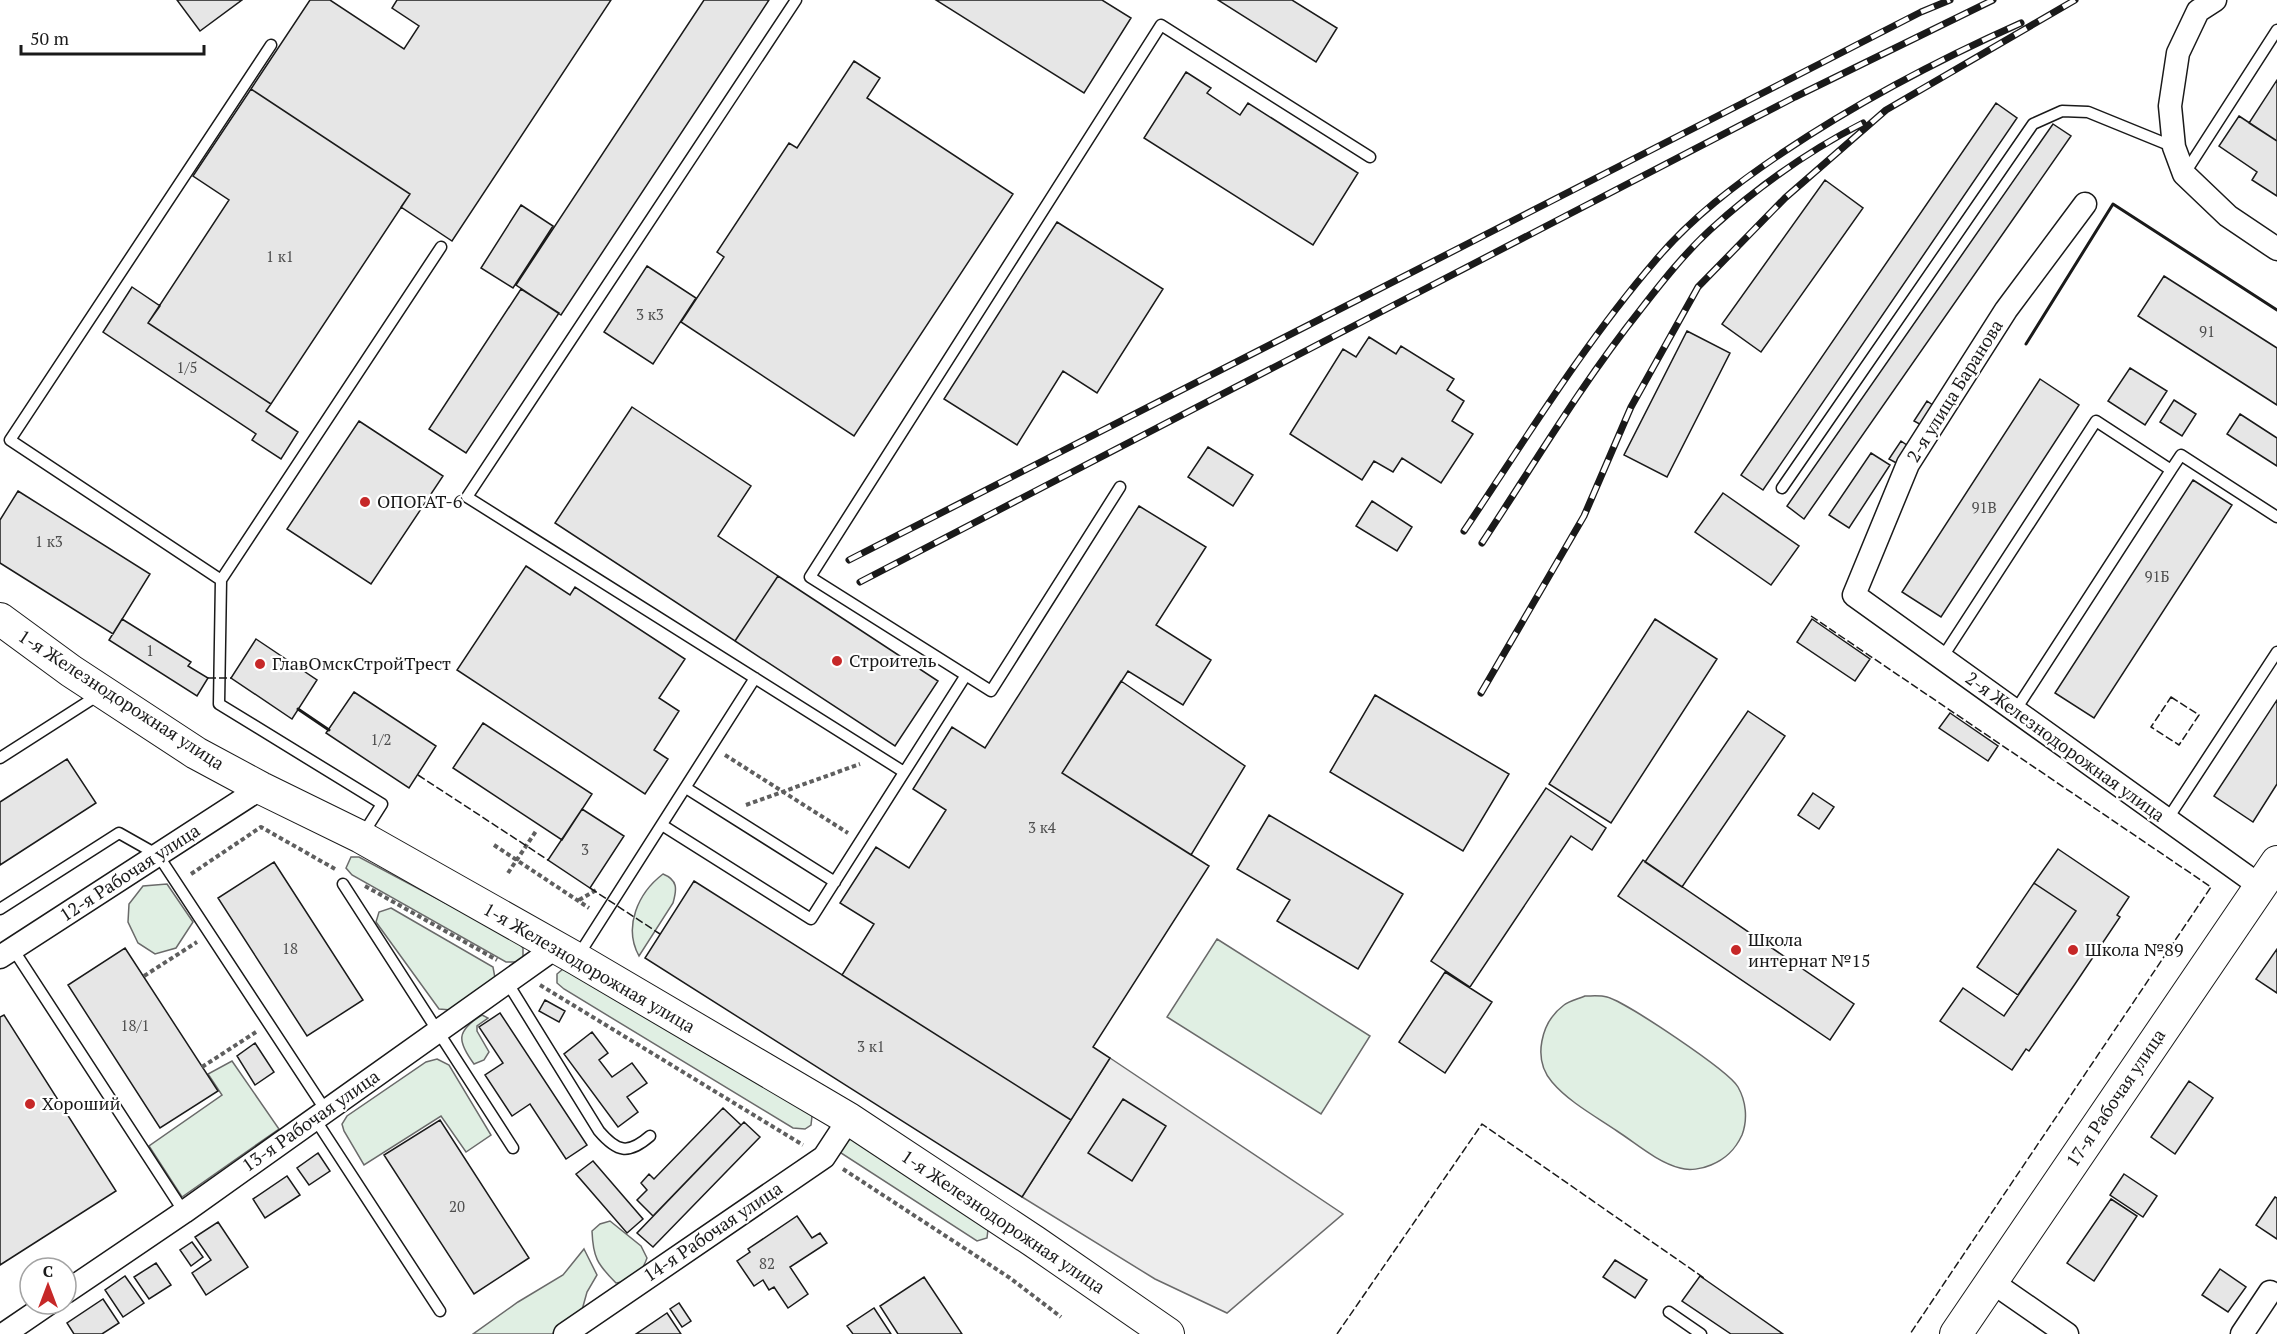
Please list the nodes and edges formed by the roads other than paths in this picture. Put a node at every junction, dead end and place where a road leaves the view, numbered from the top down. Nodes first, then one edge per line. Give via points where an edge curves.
1 (796, 0) edge
2 (2215, 0) edge
3 (2277, 30) edge
4 (271, 45) dead end
5 (2174, 147) junction
6 (1370, 157) dead end
7 (2184, 174) junction
8 (2085, 204) dead end
9 (441, 247) dead end
10 (2277, 249) edge
11 (2171, 470) junction
12 (1120, 487) dead end
13 (1782, 488) dead end
14 (2277, 517) edge
15 (221, 580) junction
16 (1854, 595) joint
17 (0, 619) edge
18 (2277, 652) edge
19 (1942, 658) junction
20 (966, 675) junction
21 (755, 678) junction
22 (103, 692) junction
23 (2015, 711) junction
24 (0, 758) edge
25 (904, 772) junction
26 (261, 788) junction
27 (686, 788) junction
28 (2167, 820) junction
29 (662, 825) junction
30 (361, 837) junction
31 (158, 855) junction
32 (343, 879) road end
33 (835, 882) junction
34 (2271, 882) edge
35 (0, 909) edge
36 (6, 953) edge
37 (566, 954) junction
38 (513, 978) junction
39 (438, 1031) junction
40 (320, 1115) junction
41 (849, 1119) junction
42 (650, 1136) dead end
43 (513, 1148) dead end
44 (184, 1212) junction
45 (1992, 1282) junction
46 (78, 1284) edge
47 (2270, 1292) dead end
48 (440, 1311) dead end
49 (1669, 1312) dead end
50 (30, 1316) edge
51 (1130, 1324) edge
52 (4, 1334) edge
53 (565, 1334) edge
54 (1168, 1334) edge
55 (1701, 1334) edge
56 (1956, 1334) edge
57 (2067, 1334) edge
58 (2242, 1334) edge

1 - 21 lane via 467,497
2 - 5 street via 2198,11 2178,53 2170,106
3 - 7 lane
4 - 15 lane via 10,440
5 - 7 street
5 - 13 lane via 2088,112 2062,111 2033,124
6 - 20 lane via 1161,25 810,577
7 - 10 street via 2228,216
8 - 16 street, 2-я улица Баранова via 2006,310 1908,464
9 - 15 lane
11 - 14 lane via 2181,455
11 - 19 lane via 2096,421
11 - 23 lane
12 - 20 lane via 991,691
15 - 30 lane via 219,704 381,804
16 - 19 street, 2-я Железнодорожная улица
17 - 22 street, 1-я Железнодорожная улица
18 - 28 lane
19 - 23 street, 2-я Железнодорожная улица
20 - 25 lane
21 - 25 lane
21 - 27 lane
22 - 24 lane
22 - 26 street, 1-я Железнодорожная улица via 196,753
23 - 28 street, 2-я Железнодорожная улица
25 - 33 lane
26 - 30 street, 1-я Железнодорожная улица
26 - 31 street, 12-я Рабочая улица
27 - 29 lane
27 - 33 lane
28 - 34 street, 2-я Железнодорожная улица
29 - 33 lane via 811,919
29 - 37 lane via 604,917
30 - 37 street, 1-я Железнодорожная улица
31 - 35 lane via 119,833
31 - 36 street, 12-я Рабочая улица
31 - 40 lane via 269,1024
32 - 39 lane
34 - 45 street, 17-я Рабочая улица
36 - 44 lane
37 - 38 street, 13-я Рабочая улица
37 - 41 street, 1-я Железнодорожная улица
38 - 39 street, 13-я Рабочая улица
38 - 42 lane via 610,1144 626,1150 639,1146
39 - 40 street, 13-я Рабочая улица
39 - 43 lane
40 - 44 street, 13-я Рабочая улица
40 - 48 lane
41 - 51 street, 1-я Железнодорожная улица via 1035,1242
41 - 53 street, 14-я Рабочая улица via 824,1157
44 - 46 street, 13-я Рабочая улица
45 - 56 street, 17-я Рабочая улица
45 - 57 street
47 - 58 street
49 - 55 lane
50 - 52 street
51 - 54 street, 1-я Железнодорожная улица

